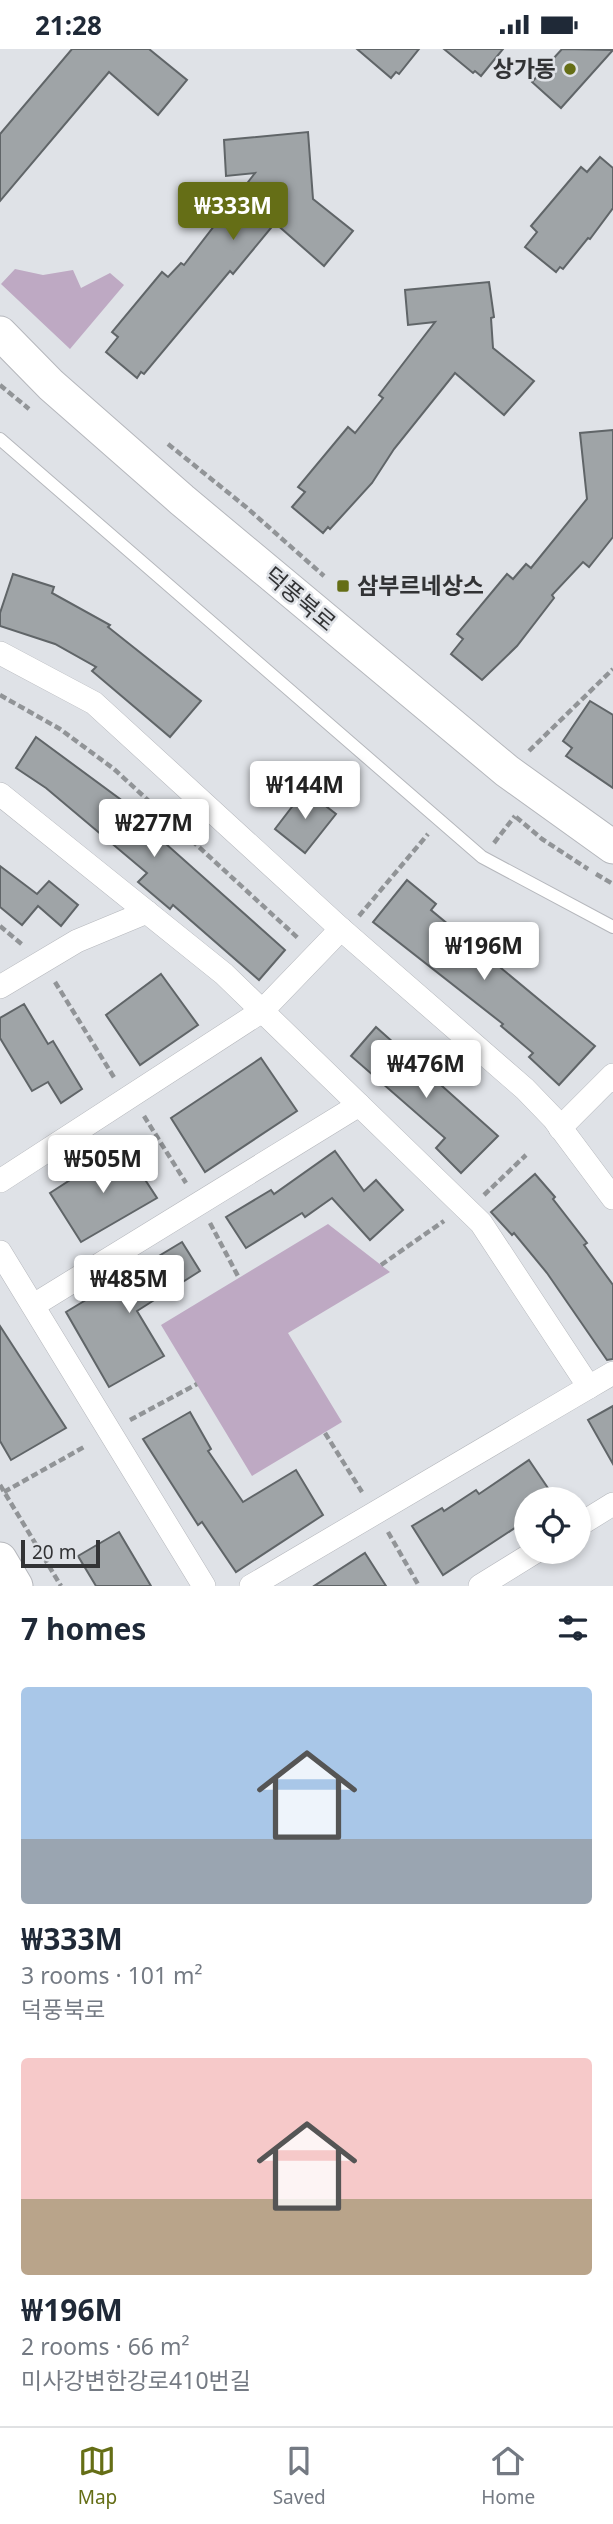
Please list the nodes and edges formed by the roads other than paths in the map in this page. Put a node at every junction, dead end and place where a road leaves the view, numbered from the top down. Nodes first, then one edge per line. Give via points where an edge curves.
1 (0, 334) edge
2 (0, 439) edge
3 (0, 653) edge
4 (0, 794) edge
5 (613, 847) edge
6 (147, 912) junction
7 (349, 924) junction
8 (613, 927) edge
9 (0, 987) edge
10 (262, 1011) junction
11 (613, 1075) edge
12 (359, 1105) junction
13 (560, 1128) junction
14 (0, 1181) edge
15 (613, 1198) edge
16 (0, 1252) edge
17 (34, 1305) junction
18 (613, 1373) edge
19 (589, 1387) junction
20 (613, 1504) edge
21 (591, 1518) edge
22 (0, 1559) edge
23 (516, 1564) edge
24 (16, 1586) edge
25 (204, 1586) edge
26 (251, 1586) edge
27 (480, 1586) edge

1 - 5 street, 덕풍북로 via 181,501 507,771
2 - 8 lane via 482,857
3 - 7 street via 94,703
4 - 6 street
6 - 9 street via 77,941
6 - 10 street
7 - 10 street
7 - 13 street via 525,1089
10 - 12 street
10 - 14 street
11 - 13 street
12 - 17 street
12 - 19 street via 481,1223
13 - 15 street
16 - 17 street
17 - 25 street
18 - 19 street
19 - 26 street
20 - 21 street
22 - 24 street
23 - 27 street

